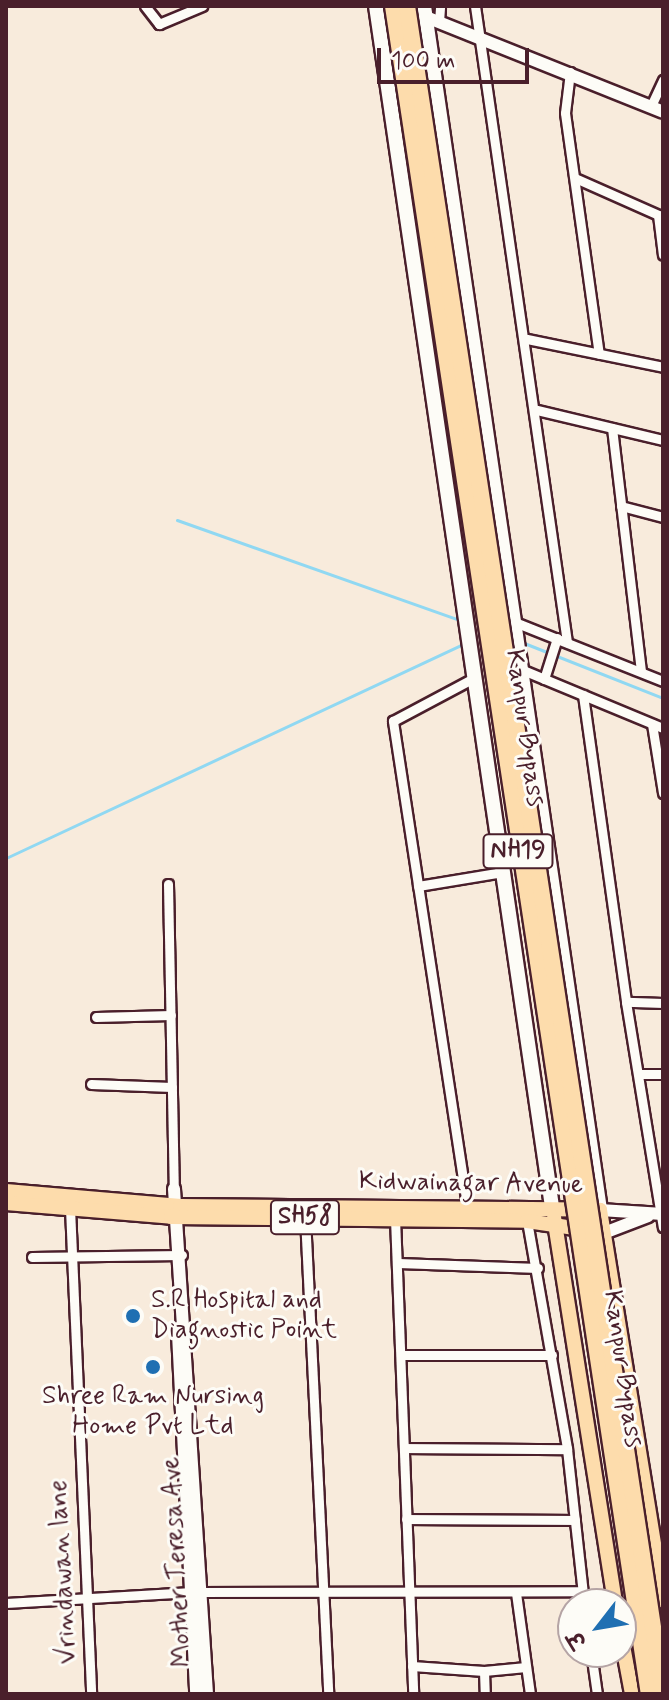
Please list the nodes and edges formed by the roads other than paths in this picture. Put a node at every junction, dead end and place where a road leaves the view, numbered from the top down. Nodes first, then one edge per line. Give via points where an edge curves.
1 (145, 6) edge
2 (202, 6) edge
3 (376, 6) edge
4 (393, 6) edge
5 (407, 6) edge
6 (440, 6) edge
7 (475, 6) edge
8 (429, 15) edge
9 (480, 37) junction
10 (570, 72) junction
11 (663, 80) edge
12 (657, 109) edge
13 (575, 178) junction
14 (660, 216) edge
15 (663, 255) edge
16 (527, 339) junction
17 (599, 354) junction
18 (663, 367) edge
19 (537, 410) junction
20 (612, 428) junction
21 (663, 440) edge
22 (621, 506) junction
23 (663, 517) edge
24 (513, 627) junction
25 (557, 638) junction
26 (567, 642) junction
27 (517, 663) junction
28 (641, 671) junction
29 (545, 674) junction
30 (474, 678) junction
31 (663, 681) edge
32 (583, 695) junction
33 (652, 724) junction
34 (663, 728) edge
35 (663, 793) edge
36 (503, 872) junction
37 (168, 884) dead end
38 (418, 886) junction
39 (626, 1002) junction
40 (663, 1003) edge
41 (171, 1015) junction
42 (96, 1017) dead end
43 (640, 1074) junction
44 (663, 1074) edge
45 (91, 1084) dead end
46 (172, 1087) junction
47 (174, 1189) joint
48 (6, 1191) edge
49 (6, 1203) edge
50 (467, 1205) junction
51 (552, 1207) junction
52 (70, 1208) junction
53 (600, 1210) junction
54 (176, 1212) junction
55 (395, 1212) junction
56 (305, 1217) junction
57 (659, 1218) edge
58 (527, 1221) junction
59 (555, 1224) junction
60 (604, 1233) junction
61 (178, 1255) junction
62 (32, 1257) dead end
63 (73, 1258) junction
64 (398, 1263) junction
65 (538, 1268) junction
66 (401, 1355) junction
67 (552, 1355) junction
68 (404, 1448) junction
69 (567, 1449) junction
70 (406, 1519) junction
71 (575, 1520) junction
72 (582, 1588) edge
73 (612, 1588) edge
74 (197, 1592) junction
75 (557, 1592) edge
76 (324, 1593) junction
77 (516, 1593) junction
78 (409, 1596) junction
79 (87, 1597) junction
80 (663, 1601) edge
81 (6, 1603) edge
82 (412, 1666) junction
83 (526, 1667) junction
84 (593, 1668) edge
85 (627, 1668) edge
86 (484, 1671) junction
87 (663, 1693) edge
88 (91, 1694) edge
89 (196, 1694) edge
90 (207, 1694) edge
91 (328, 1694) edge
92 (413, 1694) edge
93 (485, 1694) edge
94 (530, 1694) edge
95 (597, 1694) edge
96 (632, 1694) edge
97 (649, 1694) edge

1 - 2 street via 159,24
3 - 30 main road
4 - 97 highway, Kanpur Bypass / NH19, bridge
5 - 87 highway, Kanpur Bypass / NH19, bridge
6 - 8 street
7 - 9 street
8 - 9 street
8 - 24 main road
9 - 10 street
9 - 16 street
10 - 12 street
10 - 13 street via 565,113
11 - 12 street
13 - 14 street
13 - 17 street
14 - 15 street
16 - 17 street
16 - 19 street
17 - 18 street
19 - 20 street
19 - 26 street
20 - 21 street
20 - 22 street
22 - 23 street
22 - 28 street
24 - 25 street
24 - 27 main road
25 - 26 street
25 - 29 street
26 - 28 street
27 - 29 street
27 - 53 main road
28 - 31 street
29 - 32 street
30 - 36 main road
30 - 38 street via 393,721
32 - 33 street
32 - 39 street
33 - 34 street
33 - 35 street
36 - 38 street
36 - 51 main road
37 - 41 street
38 - 50 street
39 - 40 street
39 - 43 street
41 - 42 street
41 - 46 street
43 - 44 street
43 - 57 street
45 - 46 street
46 - 47 street
47 - 54 street
48 - 54 main road, Kidwainagar Avenue / SH58
49 - 52 main road, Kidwainagar Avenue / SH58
50 - 51 main road, Kidwainagar Avenue / SH58
50 - 55 main road, Kidwainagar Avenue / SH58
51 - 53 main road, Kidwainagar Avenue / SH58
51 - 59 main road
52 - 54 main road, Kidwainagar Avenue / SH58
52 - 63 street, Vrindawan lane
53 - 57 street
53 - 60 main road
54 - 55 main road, Kidwainagar Avenue / SH58
54 - 56 main road, Kidwainagar Avenue / SH58
54 - 61 street
55 - 56 main road, Kidwainagar Avenue / SH58
55 - 58 main road, Kidwainagar Avenue / SH58
55 - 64 street
56 - 76 street
57 - 60 street
58 - 59 main road, Kidwainagar Avenue / SH58
58 - 65 street
59 - 60 main road, Kidwainagar Avenue / SH58
59 - 73 main road
60 - 80 main road
61 - 63 street
61 - 74 street
62 - 63 street
63 - 79 street, Vrindawan lane
64 - 65 street
64 - 66 street
65 - 67 street
66 - 67 street
66 - 68 street
67 - 69 street
68 - 69 street
68 - 70 street
69 - 71 street
70 - 71 street
70 - 78 street
71 - 72 street
74 - 76 street
74 - 79 street
74 - 89 street
74 - 90 street, Mother Teresa Ave
75 - 77 street
76 - 78 street
76 - 91 street
77 - 78 street
77 - 83 street
78 - 82 street
79 - 81 street
79 - 88 street, Vrindawan lane
82 - 86 street
82 - 92 street
83 - 86 street
83 - 94 street
84 - 95 street
85 - 96 main road
86 - 93 street

